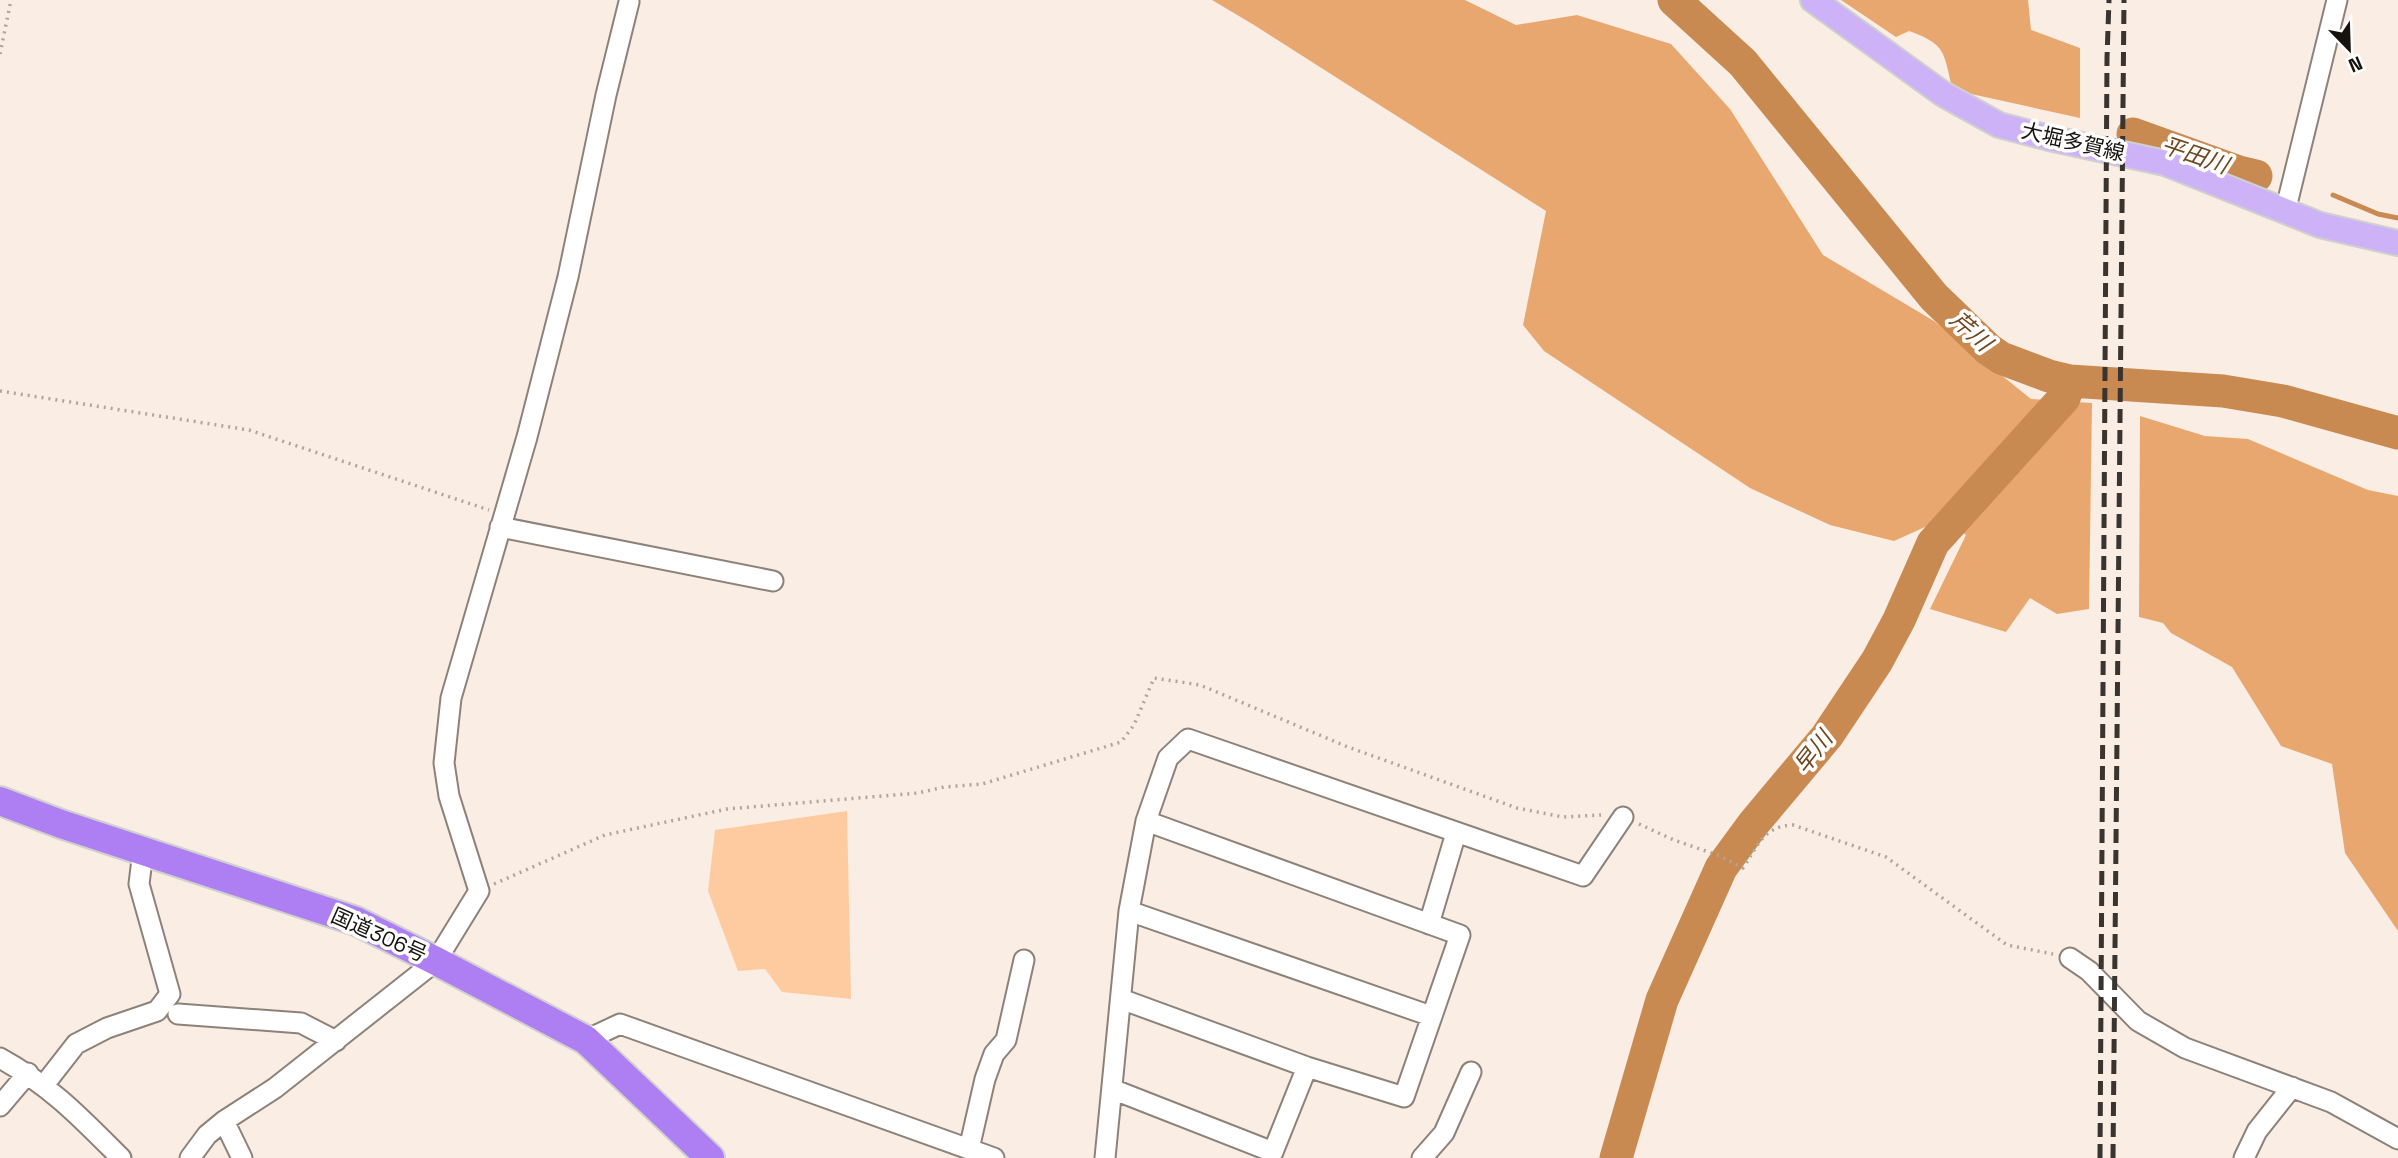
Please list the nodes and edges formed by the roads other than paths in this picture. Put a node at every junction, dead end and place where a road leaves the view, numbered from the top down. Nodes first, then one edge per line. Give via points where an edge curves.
1 (1814, 0) edge
2 (2337, 0) edge
3 (629, 2) edge
4 (2285, 212) junction
5 (2398, 243) edge
6 (502, 521) junction
7 (773, 581) dead end
8 (0, 801) edge
9 (1623, 817) road end
10 (1146, 821) junction
11 (1456, 833) junction
12 (143, 851) junction
13 (1129, 911) junction
14 (1429, 924) junction
15 (2070, 958) road end
16 (1024, 960) dead end
17 (436, 961) junction
18 (1121, 999) junction
19 (178, 1014) dead end
20 (1431, 1016) junction
21 (586, 1040) junction
22 (335, 1041) junction
23 (0, 1058) edge
24 (1307, 1067) junction
25 (1471, 1072) dead end
26 (28, 1073) junction
27 (44, 1086) junction
28 (2292, 1087) junction
29 (1112, 1089) junction
30 (0, 1106) edge
31 (224, 1121) junction
32 (2398, 1139) edge
33 (968, 1149) junction
34 (121, 1158) edge
35 (190, 1158) edge
36 (242, 1158) edge
37 (710, 1158) edge
38 (994, 1158) edge
39 (1105, 1158) edge
40 (1422, 1158) edge
41 (2244, 1158) edge

1 - 4 main road, 大堀多賀線 via 1943,94 1999,125 2165,163
2 - 4 street
3 - 6 street via 568,277
4 - 5 main road, 大堀多賀線
6 - 7 street
6 - 17 street via 451,698 444,763 449,796 479,891
8 - 12 highway, 国道306号
9 - 11 street via 1583,876
10 - 11 street via 1168,758 1188,739
10 - 13 street
10 - 14 street
11 - 14 street
12 - 17 highway, 国道306号 via 356,921
12 - 27 street via 139,884 170,994 157,1011 76,1044
13 - 18 street
13 - 20 street
14 - 20 street via 1460,935
15 - 28 street via 2138,1021 2185,1048
16 - 33 street via 1006,1040 994,1054 985,1079
17 - 21 highway, 国道306号
17 - 22 street
18 - 24 street
18 - 29 street
19 - 22 street via 301,1023
20 - 24 street via 1405,1097
21 - 33 street via 620,1024
21 - 37 highway, 国道306号
22 - 31 street
23 - 26 street
24 - 29 street via 1273,1152
25 - 40 street via 1444,1133
26 - 27 street
26 - 30 street
27 - 34 street
28 - 32 street via 2331,1102
28 - 41 street via 2257,1131
29 - 39 street
31 - 35 street
31 - 36 street
33 - 38 street

